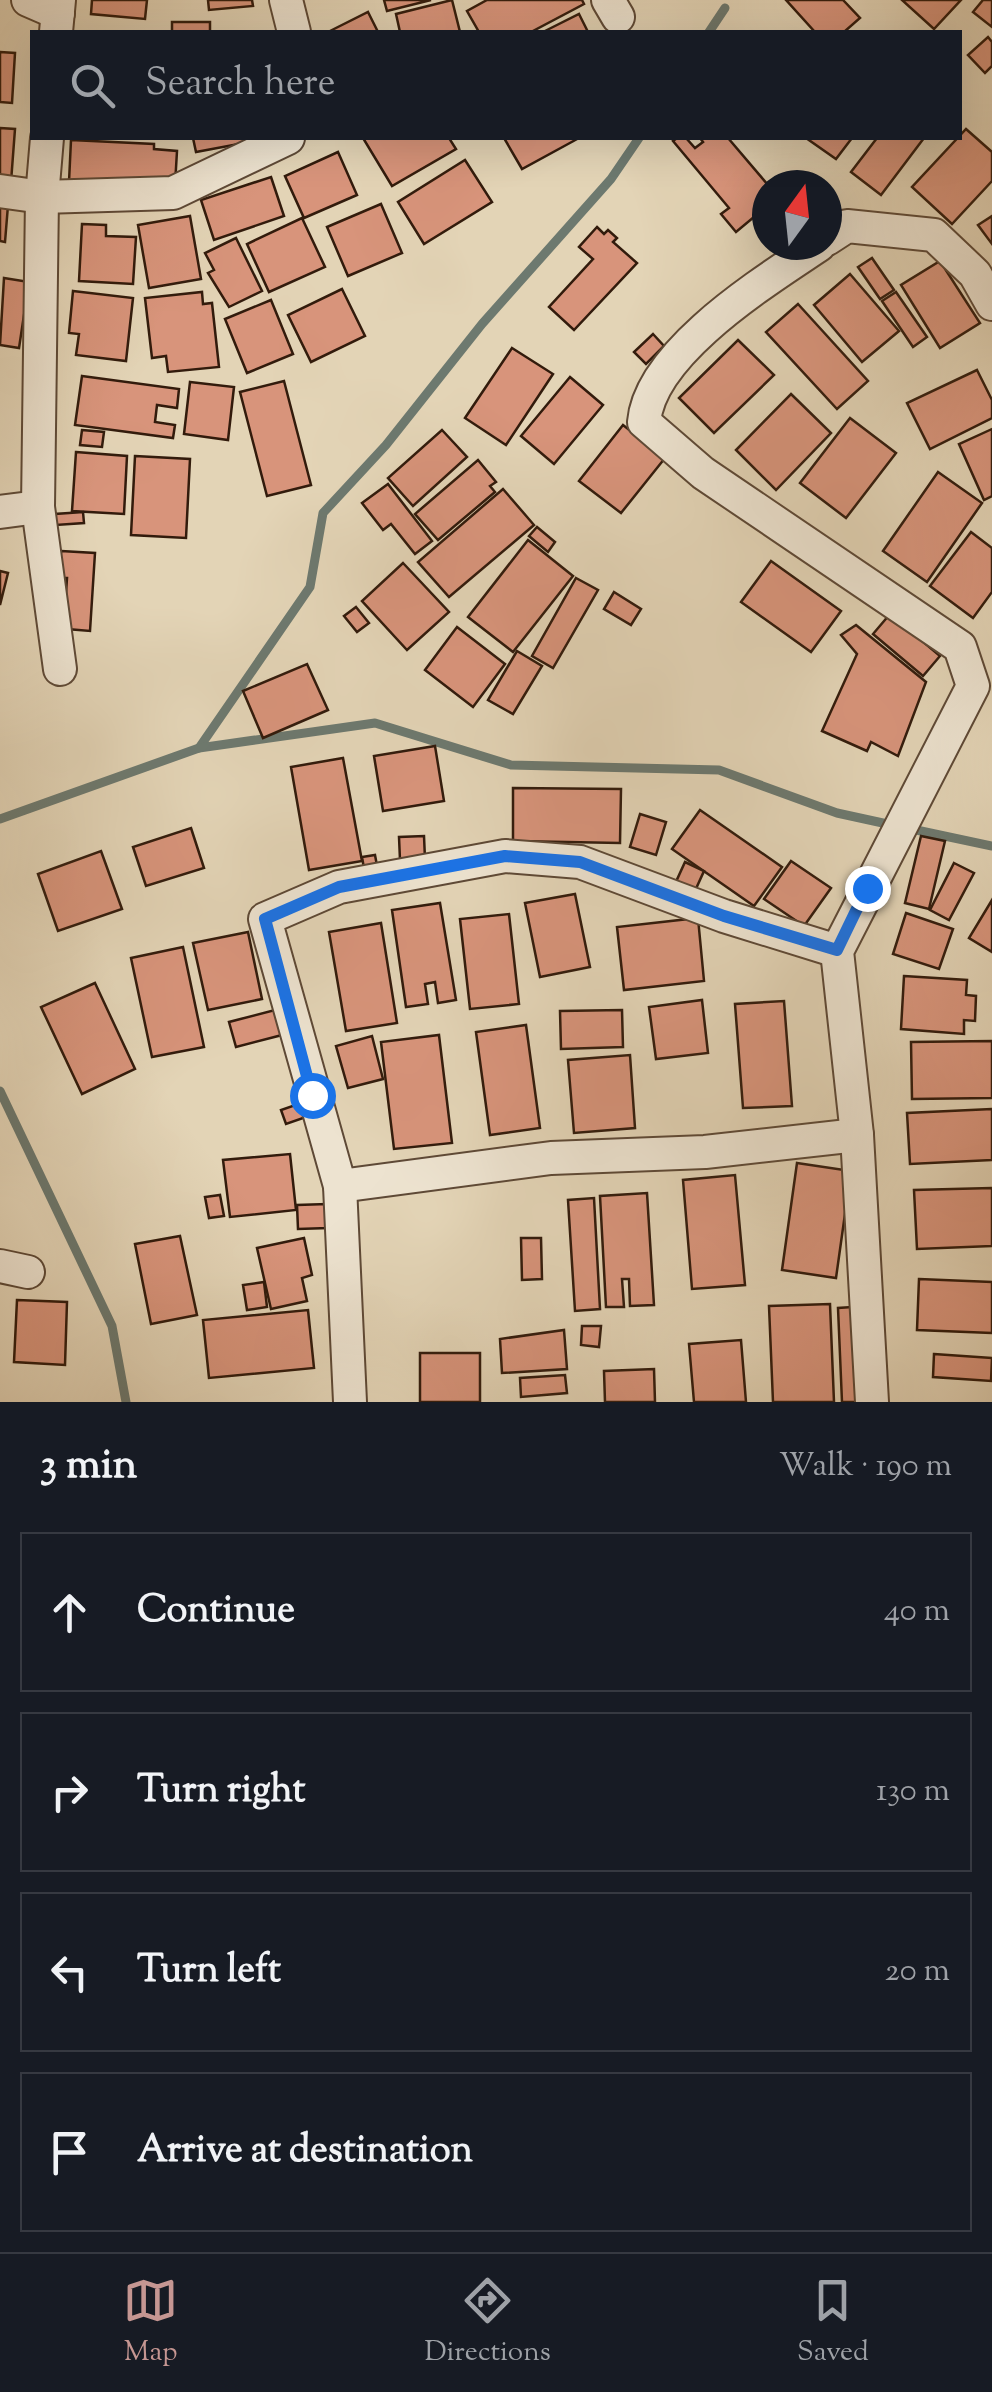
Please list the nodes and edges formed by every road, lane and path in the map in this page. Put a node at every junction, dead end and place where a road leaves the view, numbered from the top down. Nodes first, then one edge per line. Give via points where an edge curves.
1 (286, 0) edge
2 (294, 30) edge
3 (47, 140) edge
4 (284, 140) edge
5 (0, 191) edge
6 (42, 197) junction
7 (842, 229) edge
8 (796, 260) edge
9 (992, 304) edge
10 (38, 507) junction
11 (0, 512) edge
12 (60, 670) dead end
13 (837, 950) junction
14 (857, 1135) junction
15 (340, 1186) junction
16 (350, 1402) edge
17 (872, 1402) edge

1 - 2 street
3 - 6 street
4 - 6 street via 173,193
5 - 6 street
6 - 10 street
7 - 9 street via 934,235 975,274
8 - 13 street via 664,368 644,422 703,473 960,647 973,686
10 - 11 street
10 - 12 street
13 - 14 street
13 - 15 street via 580,862 505,856 339,887 265,919
14 - 15 street via 705,1152 551,1158
14 - 17 street
15 - 16 street

